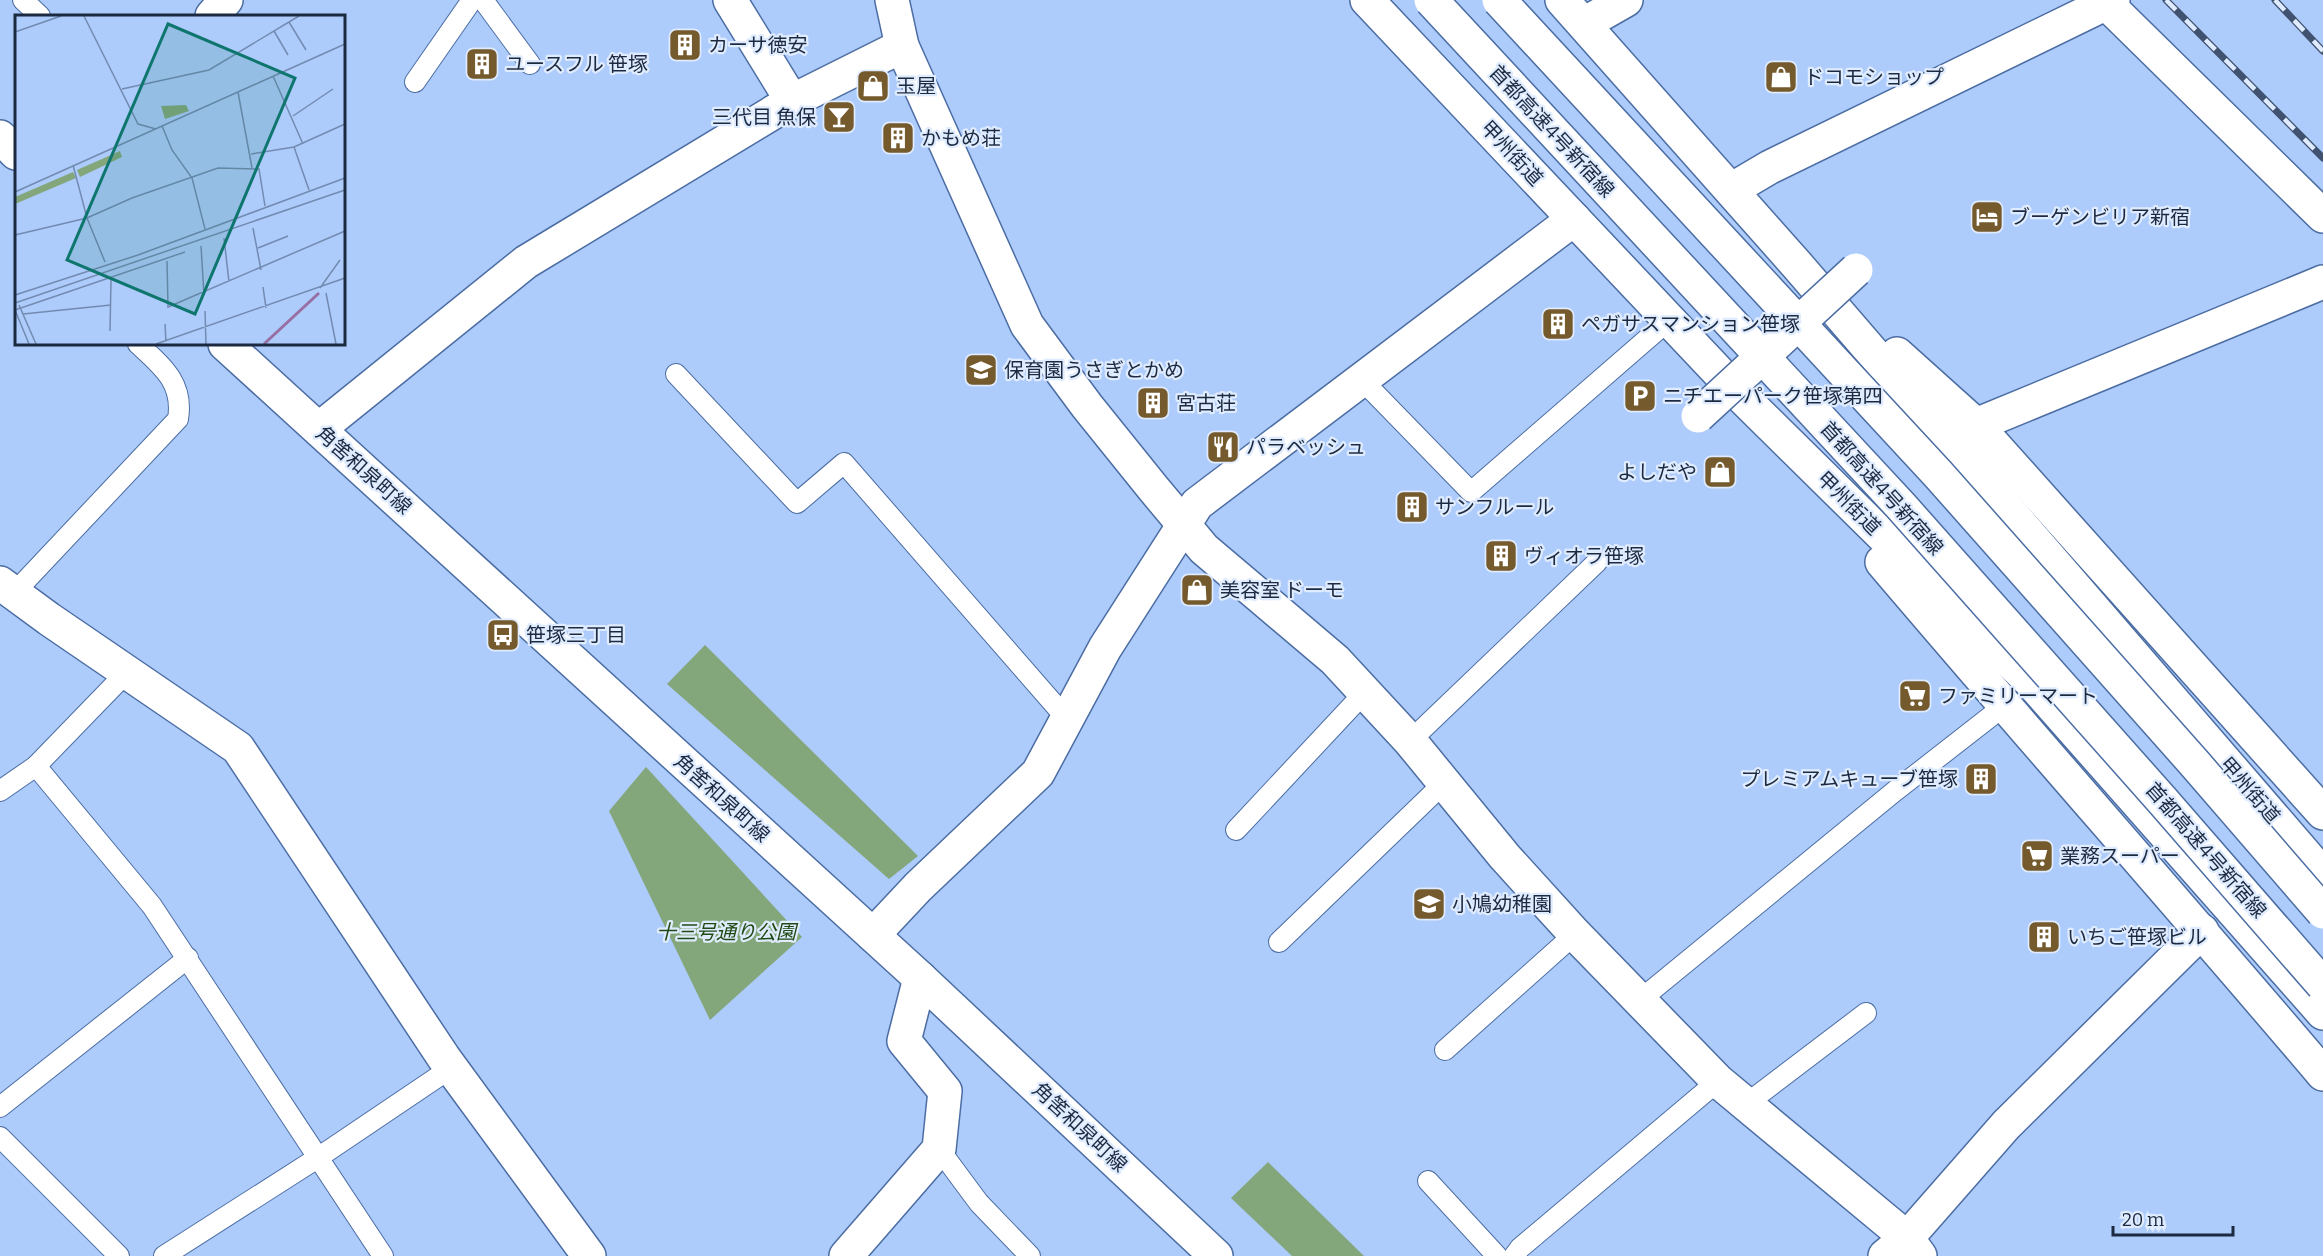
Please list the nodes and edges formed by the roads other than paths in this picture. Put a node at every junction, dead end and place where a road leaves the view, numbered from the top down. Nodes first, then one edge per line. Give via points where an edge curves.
1 (23, 0) edge
2 (483, 0) edge
3 (730, 0) edge
4 (892, 0) edge
5 (1367, 0) edge
6 (1431, 0) edge
7 (1499, 0) edge
8 (1562, 0) edge
9 (1626, 0) edge
10 (2108, 1) edge
11 (464, 3) edge
12 (39, 15) edge
13 (1584, 24) junction
14 (902, 46) junction
15 (530, 64) dead end
16 (415, 82) dead end
17 (792, 101) junction
18 (0, 137) edge
19 (15, 152) edge
20 (1731, 190) junction
21 (2323, 216) edge
22 (1575, 219) junction
23 (1797, 265) junction
24 (1856, 270) dead end
25 (2323, 282) edge
26 (1669, 320) junction
27 (139, 345) edge
28 (226, 345) edge
29 (676, 374) dead end
30 (1363, 381) junction
31 (1741, 396) junction
32 (1698, 416) dead end
33 (1976, 425) junction
34 (320, 429) junction
35 (1183, 524) junction
36 (1597, 562) dead end
37 (7, 588) edge
38 (128, 671) junction
39 (1365, 692) junction
40 (2004, 706) junction
41 (1067, 719) junction
42 (1410, 741) junction
43 (36, 765) junction
44 (1445, 782) junction
45 (0, 791) edge
46 (2323, 813) edge
47 (1236, 830) dead end
48 (2323, 874) edge
49 (2323, 912) edge
50 (2202, 932) junction
51 (1575, 934) junction
52 (873, 935) junction
53 (1279, 942) dead end
54 (188, 958) junction
55 (920, 978) junction
56 (2323, 986) edge
57 (1640, 1000) junction
58 (1866, 1013) dead end
59 (2323, 1013) edge
60 (1445, 1050) dead end
61 (451, 1068) junction
62 (2323, 1074) edge
63 (1718, 1081) junction
64 (1745, 1105) junction
65 (0, 1107) edge
66 (0, 1137) edge
67 (939, 1149) junction
68 (319, 1157) junction
69 (1428, 1181) dead end
70 (1904, 1250) edge
71 (118, 1256) edge
72 (164, 1256) edge
73 (383, 1256) edge
74 (589, 1256) edge
75 (846, 1256) edge
76 (1030, 1256) edge
77 (1216, 1256) edge
78 (1497, 1256) edge
79 (1514, 1256) edge

1 - 12 lane
2 - 15 lane
3 - 17 main road
4 - 14 main road
5 - 22 main road, 甲州街道
6 - 56 main road, 首都高速4号新宿線, bridge via 1901,506
7 - 49 main road, bridge via 1938,474
8 - 13 main road, 甲州街道
9 - 13 main road
10 - 20 main road via 1780,162
10 - 21 main road
11 - 16 lane
13 - 20 main road, 甲州街道
14 - 17 main road
14 - 35 main road via 1027,325
17 - 34 main road via 526,262
18 - 19 main road
20 - 23 main road, 甲州街道
22 - 26 main road, 甲州街道
22 - 30 main road
23 - 33 main road
23 - 48 main road, 甲州街道
24 - 32 main road, bridge
25 - 33 main road
26 - 30 lane via 1471,492
26 - 31 main road, 甲州街道
27 - 37 lane via 167,370 181,402 178,419
28 - 34 main road, 角筈和泉町線
29 - 41 lane via 797,503 844,463
30 - 35 main road via 1197,504
31 - 40 main road
31 - 59 main road, 甲州街道 via 2032,683
33 - 46 main road
34 - 52 main road, 角筈和泉町線
35 - 39 main road via 1204,549 1335,660
35 - 41 main road via 1105,648
36 - 42 lane
37 - 38 main road
38 - 43 lane
38 - 61 main road via 238,748
39 - 42 main road
39 - 47 lane
40 - 50 main road
40 - 57 lane
41 - 52 main road via 1038,773
42 - 44 main road
43 - 45 lane
43 - 54 lane via 152,906
44 - 51 main road via 1505,857
44 - 53 lane
50 - 62 main road
50 - 70 main road via 2006,1125
51 - 57 main road
51 - 60 lane
52 - 55 main road, 角筈和泉町線
54 - 65 lane
54 - 68 lane
55 - 67 main road via 904,1041 945,1091
55 - 77 main road, 角筈和泉町線
57 - 63 main road
58 - 64 lane
61 - 68 lane
61 - 74 main road
63 - 64 main road
63 - 79 lane
64 - 70 main road
66 - 71 lane
67 - 75 main road
67 - 76 lane via 979,1203
68 - 72 lane
68 - 73 lane
69 - 78 lane

